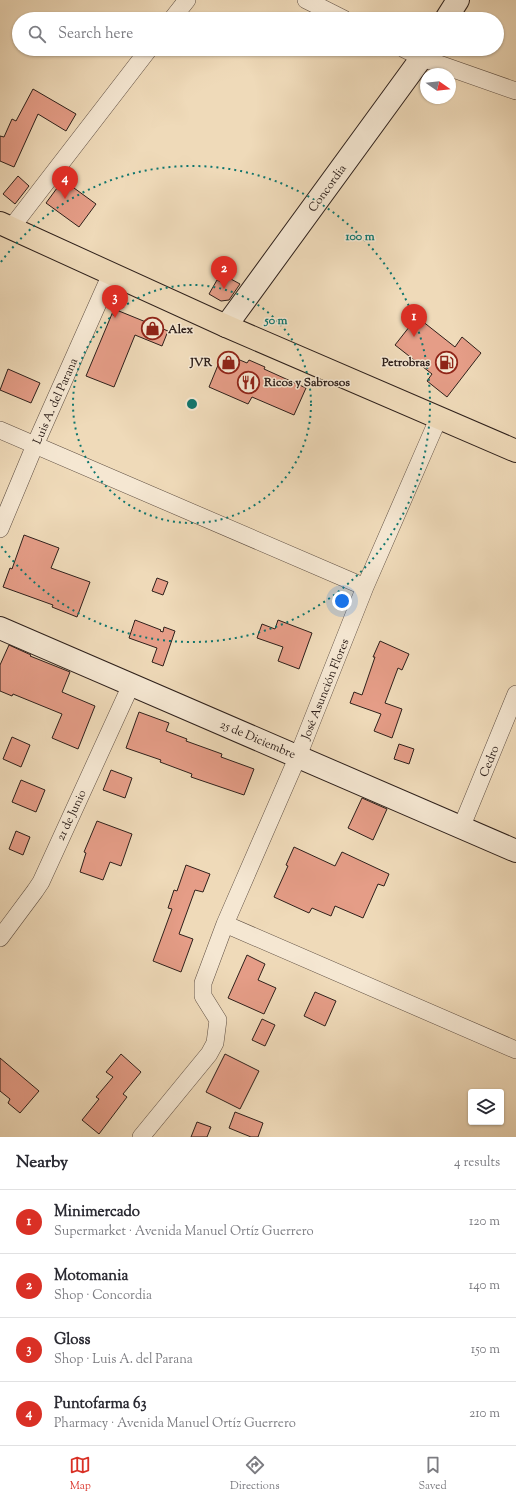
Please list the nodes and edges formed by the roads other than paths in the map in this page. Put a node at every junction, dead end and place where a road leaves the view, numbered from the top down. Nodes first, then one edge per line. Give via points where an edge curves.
1 (187, 0) edge
2 (306, 0) edge
3 (458, 0) edge
4 (178, 12) edge
5 (330, 12) edge
6 (450, 12) edge
7 (143, 56) edge
8 (415, 56) edge
9 (428, 56) edge
10 (516, 91) edge
11 (6, 225) edge
12 (111, 274) junction
13 (226, 326) junction
14 (439, 417) junction
15 (0, 430) edge
16 (35, 445) junction
17 (516, 451) edge
18 (0, 529) edge
19 (365, 588) junction
20 (0, 628) edge
21 (131, 685) junction
22 (516, 694) edge
23 (298, 756) junction
24 (461, 828) junction
25 (516, 851) edge
26 (225, 924) junction
27 (0, 938) edge
28 (516, 1050) edge
29 (141, 1137) edge

1 - 4 street
2 - 5 street
3 - 6 street
7 - 11 street
8 - 13 street, Concordia
9 - 10 street
11 - 12 main road
12 - 13 main road
12 - 16 street, Luis A. del Parana
13 - 14 main road
14 - 17 main road
14 - 19 street, José Asunción Flores
15 - 16 street
16 - 18 street, Luis A. del Parana
16 - 19 street
19 - 23 street, José Asunción Flores
20 - 21 street, 25 de Diciembre
21 - 23 street, 25 de Diciembre
21 - 27 street, 21 de Junio via 41,882
22 - 24 street, Cedro
23 - 24 street, 25 de Diciembre
23 - 26 street, José Asunción Flores
24 - 25 street, 25 de Diciembre
26 - 28 street
26 - 29 street, José Asunción Flores via 203,983 203,996 219,1022 215,1043 209,1054

